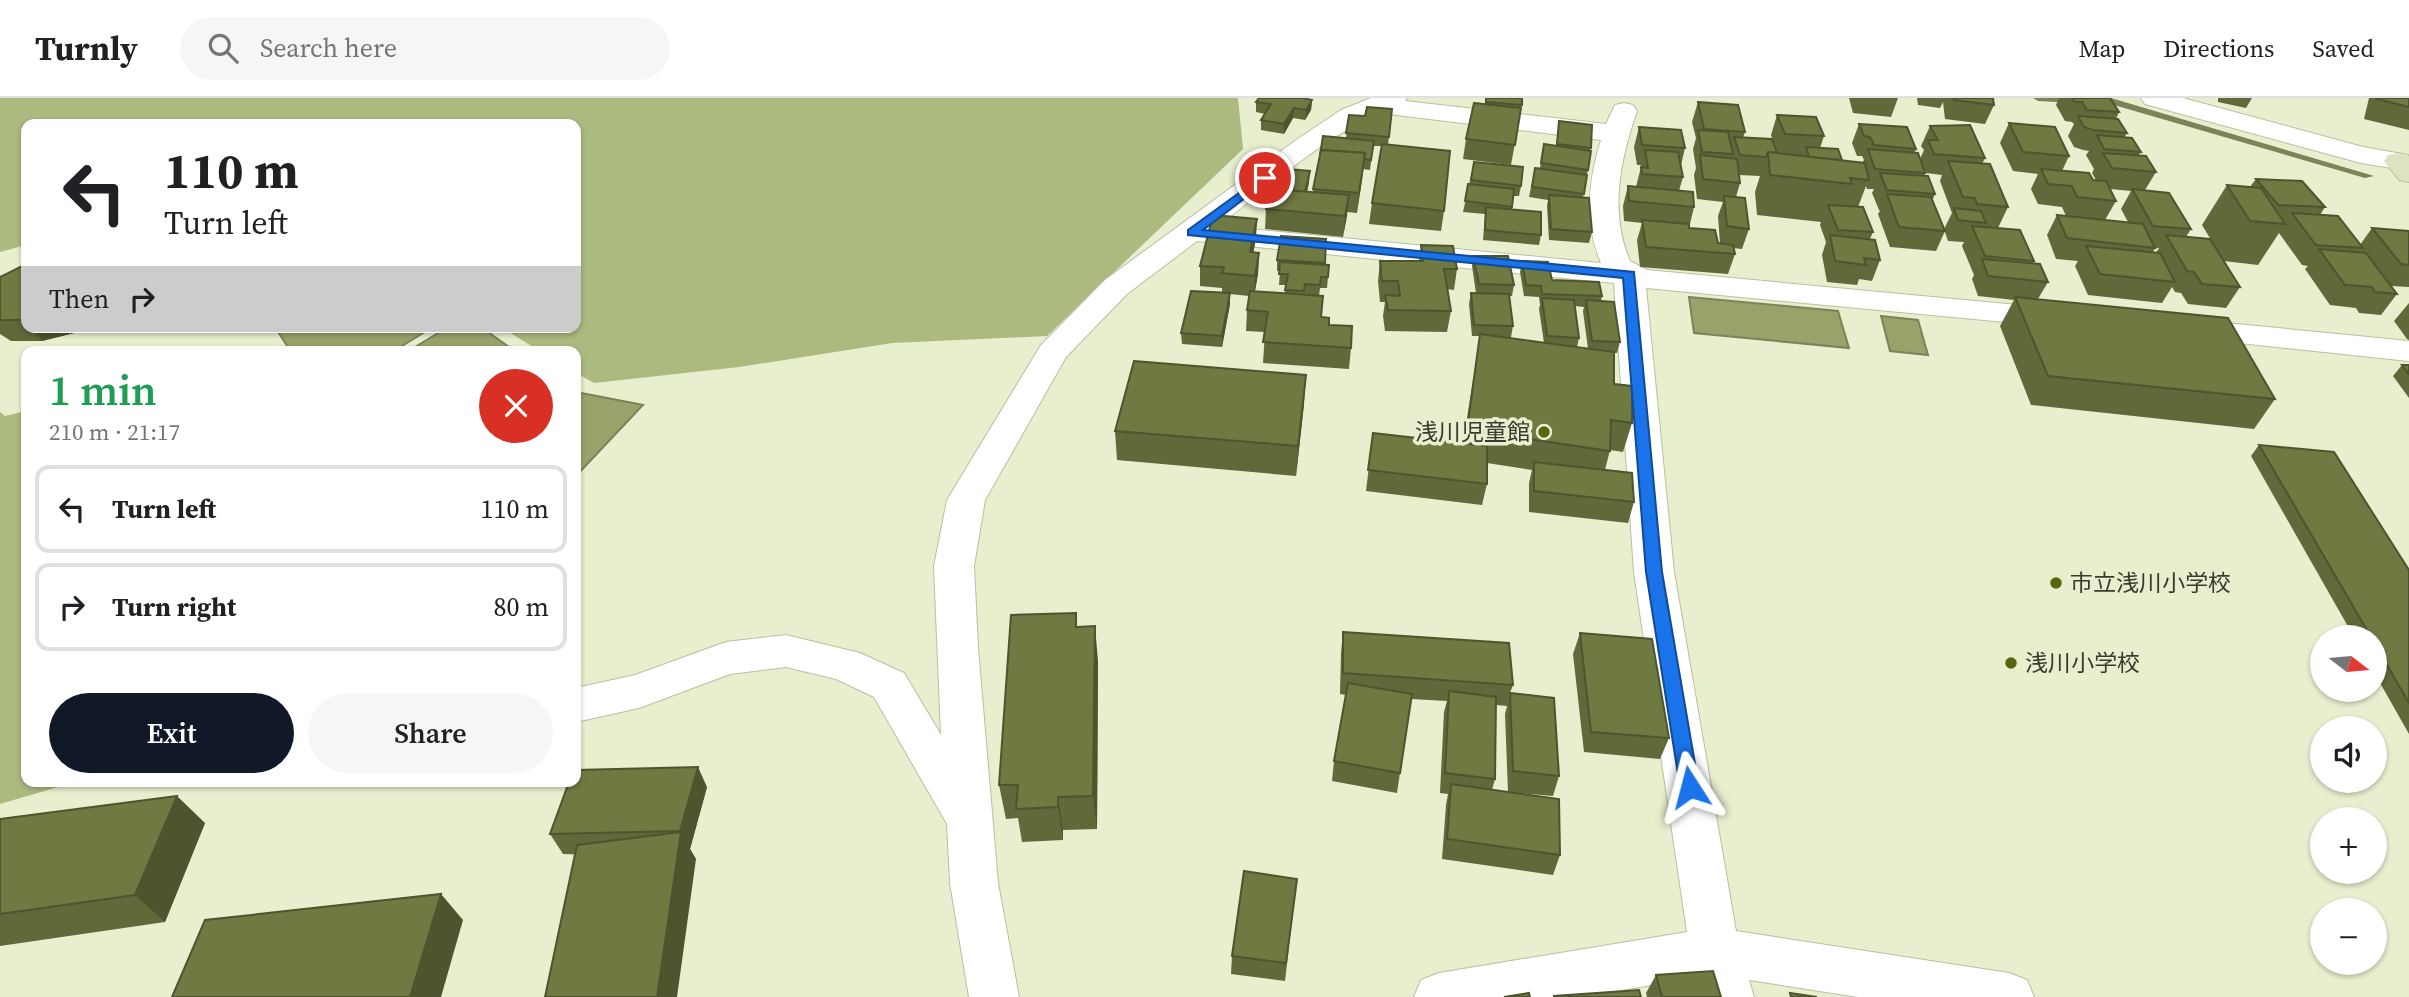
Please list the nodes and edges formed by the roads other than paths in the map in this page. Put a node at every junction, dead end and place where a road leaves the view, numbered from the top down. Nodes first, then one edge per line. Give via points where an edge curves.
1 (2154, 98) edge
2 (1385, 102) edge
3 (2405, 165) edge
4 (1192, 232) junction
5 (1629, 275) junction
6 (2085, 319) edge
7 (2153, 326) edge
8 (2409, 351) edge
9 (581, 704) edge
10 (970, 821) junction
11 (1716, 951) junction
12 (994, 997) edge
13 (1438, 997) edge
14 (1729, 997) edge
15 (2009, 997) edge

1 - 3 street
2 - 4 street via 1350,116
2 - 5 street via 1620,122 1602,203 1617,265
4 - 5 street
4 - 10 street via 1116,287 1054,352 966,500 954,566
5 - 6 street
5 - 11 street via 1654,572
7 - 8 street
9 - 10 street via 639,691 726,658 786,651 845,665 889,685
10 - 12 street via 974,883
11 - 13 street
11 - 14 street
11 - 15 street

